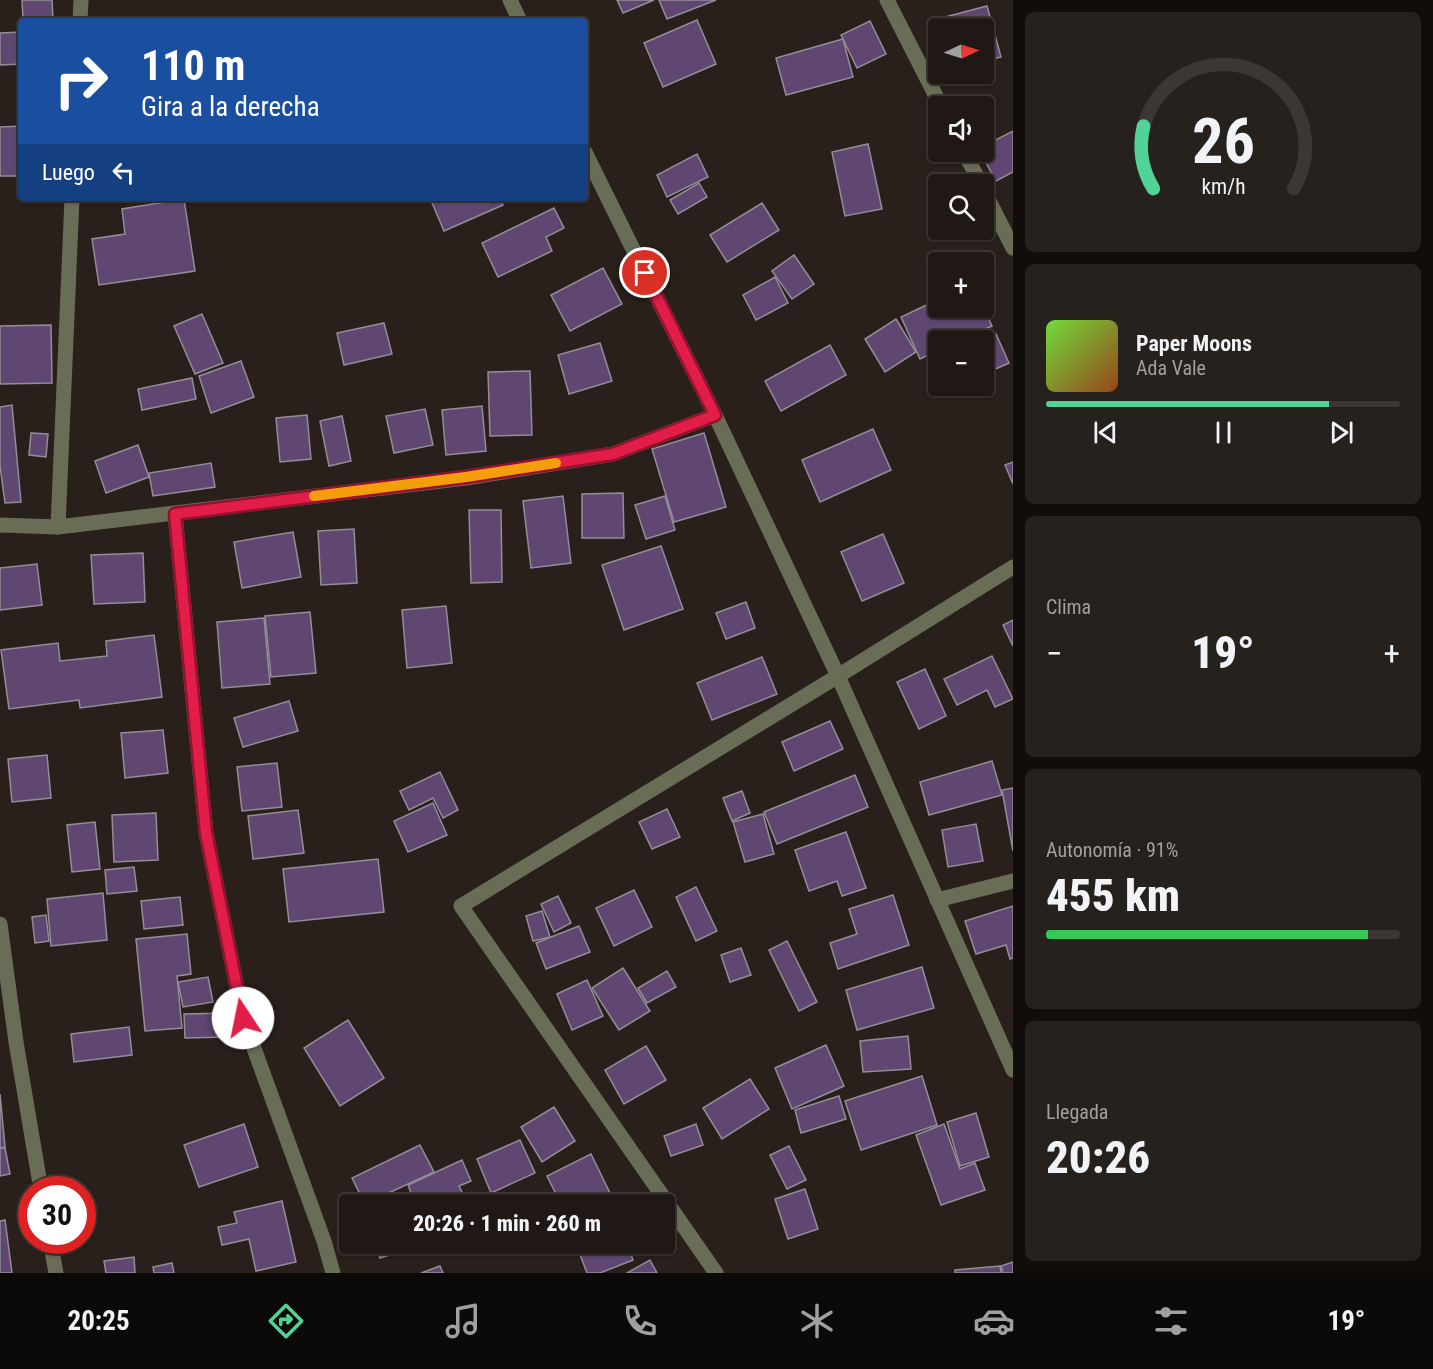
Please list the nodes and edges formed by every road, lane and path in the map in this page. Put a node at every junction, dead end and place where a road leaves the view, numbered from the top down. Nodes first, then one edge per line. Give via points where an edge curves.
1 (81, 0) edge
2 (510, 0) edge
3 (887, 0) edge
4 (80, 18) edge
5 (519, 18) edge
6 (936, 96) edge
7 (588, 158) edge
8 (72, 201) edge
9 (994, 211) edge
10 (1013, 248) edge
11 (715, 415) junction
12 (175, 514) junction
13 (0, 525) edge
14 (58, 527) junction
15 (1013, 567) edge
16 (838, 676) junction
17 (1013, 881) edge
18 (937, 900) junction
19 (0, 924) edge
20 (1013, 1070) edge
21 (39, 1176) edge
22 (53, 1254) edge
23 (56, 1273) edge
24 (333, 1273) edge
25 (716, 1273) edge

1 - 4 street
2 - 5 street
3 - 6 street
7 - 11 street
8 - 14 street
9 - 10 street
11 - 12 street via 613,454
11 - 16 street
12 - 14 street
12 - 24 street via 206,833 243,1018
13 - 14 street
15 - 16 street
16 - 18 street
16 - 25 street via 461,906
17 - 18 street
18 - 20 street
19 - 21 street via 15,1042
22 - 23 street

